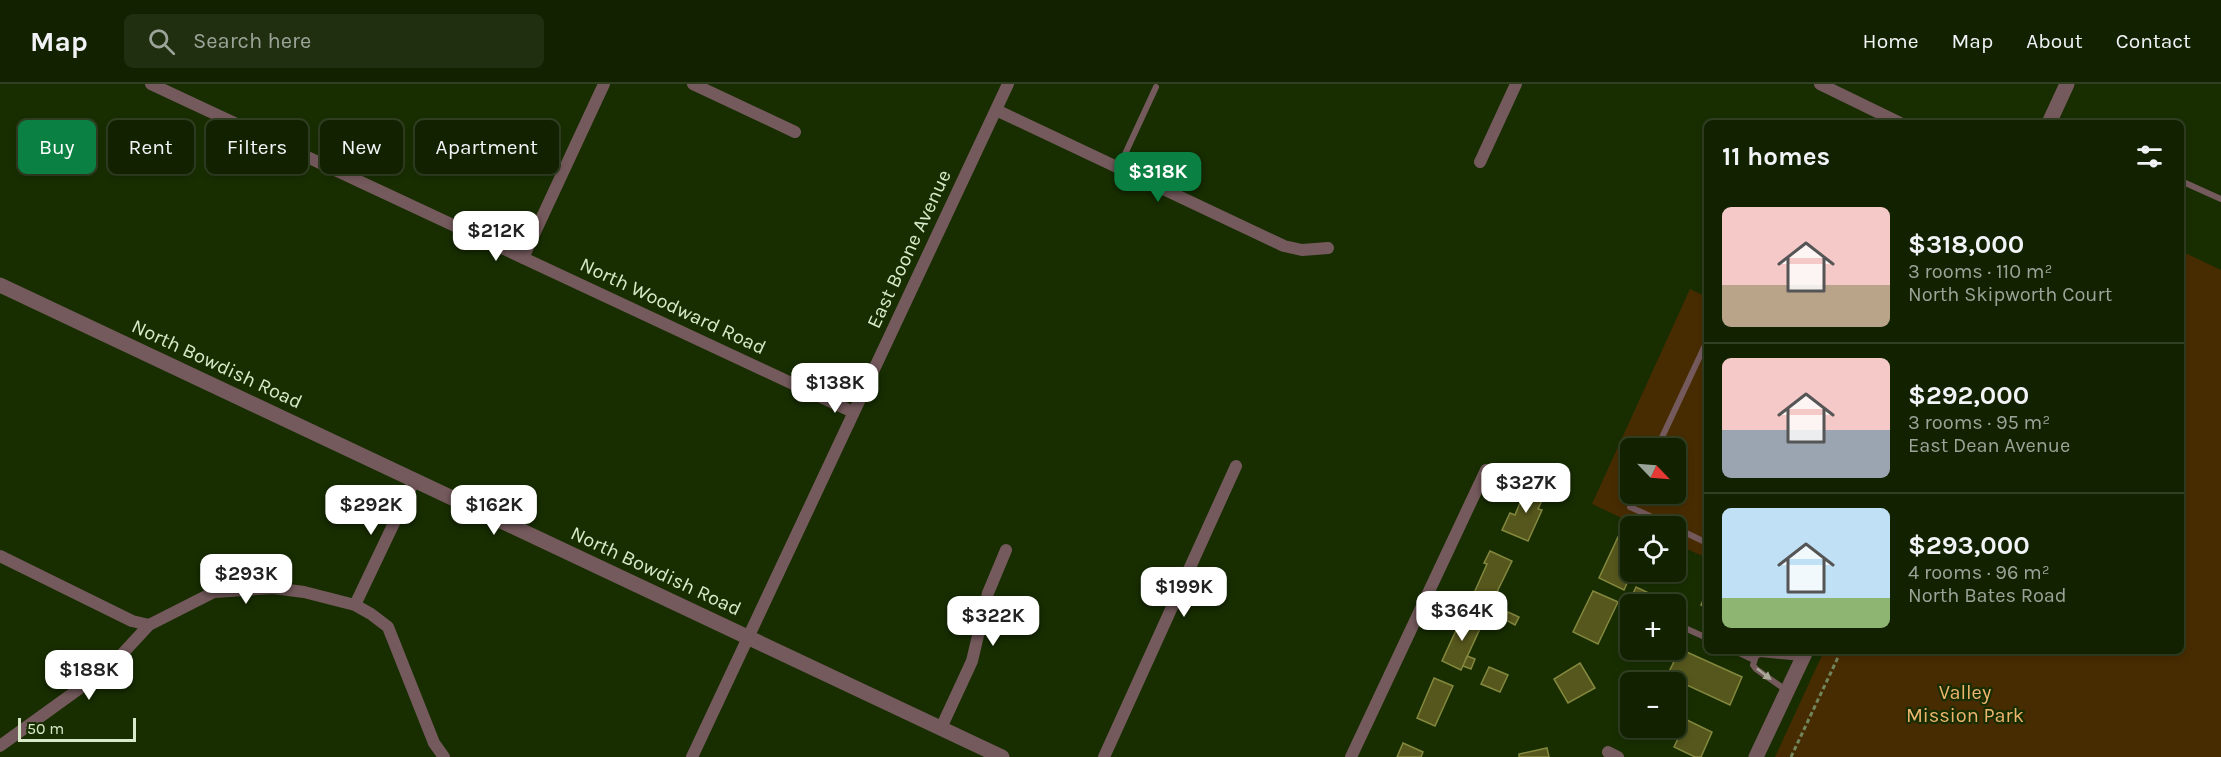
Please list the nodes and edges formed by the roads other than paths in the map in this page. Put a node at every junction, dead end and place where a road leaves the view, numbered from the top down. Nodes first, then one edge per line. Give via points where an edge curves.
1 (151, 84) edge
2 (604, 84) edge
3 (693, 84) edge
4 (1008, 84) edge
5 (1516, 84) edge
6 (1821, 84) edge
7 (2067, 84) edge
8 (1156, 87) dead end
9 (996, 110) junction
10 (1894, 120) edge
11 (2051, 120) edge
12 (795, 132) dead end
13 (1480, 162) dead end
14 (1118, 168) junction
15 (2184, 182) edge
16 (2221, 199) edge
17 (1328, 248) dead end
18 (523, 258) junction
19 (0, 285) edge
20 (1704, 347) edge
21 (853, 412) junction
22 (1662, 438) edge
23 (1236, 466) dead end
24 (1486, 470) dead end
25 (414, 481) junction
26 (1631, 504) edge
27 (1650, 516) edge
28 (1686, 533) edge
29 (1704, 542) edge
30 (1006, 550) dead end
31 (0, 556) edge
32 (355, 605) junction
33 (150, 624) junction
34 (1686, 629) edge
35 (1704, 637) edge
36 (748, 638) junction
37 (1741, 654) edge
38 (1804, 654) edge
39 (1754, 660) junction
40 (1787, 691) junction
41 (940, 728) junction
42 (0, 746) edge
43 (444, 757) edge
44 (692, 757) edge
45 (1002, 757) edge
46 (1104, 757) edge
47 (1351, 757) edge
48 (1756, 757) edge

1 - 18 street, North Woodward Road
2 - 18 street
3 - 12 street
4 - 9 street, East Boone Avenue
5 - 13 street
6 - 10 street
7 - 11 street
8 - 14 lane
9 - 14 street
9 - 21 street, East Boone Avenue
14 - 17 street via 1284,246 1302,250
15 - 16 lane
18 - 21 street, North Woodward Road
19 - 25 street, North Bowdish Road
20 - 22 lane
21 - 36 street, East Boone Avenue
23 - 46 street
24 - 47 street
25 - 32 street
25 - 36 street, North Bowdish Road
26 - 27 lane via 1630,507
28 - 29 lane
30 - 41 street via 988,593 972,661
31 - 33 street via 132,621
32 - 33 street via 273,588 214,592
32 - 43 street via 388,627 434,743
33 - 42 street via 112,665
34 - 35 lane
36 - 41 street, North Bowdish Road
36 - 44 street, East Boone Avenue
37 - 39 lane
38 - 39 lane via 1760,654
38 - 40 street
39 -> 40 lane via 1756,669
40 - 48 street
41 - 45 street, North Bowdish Road

